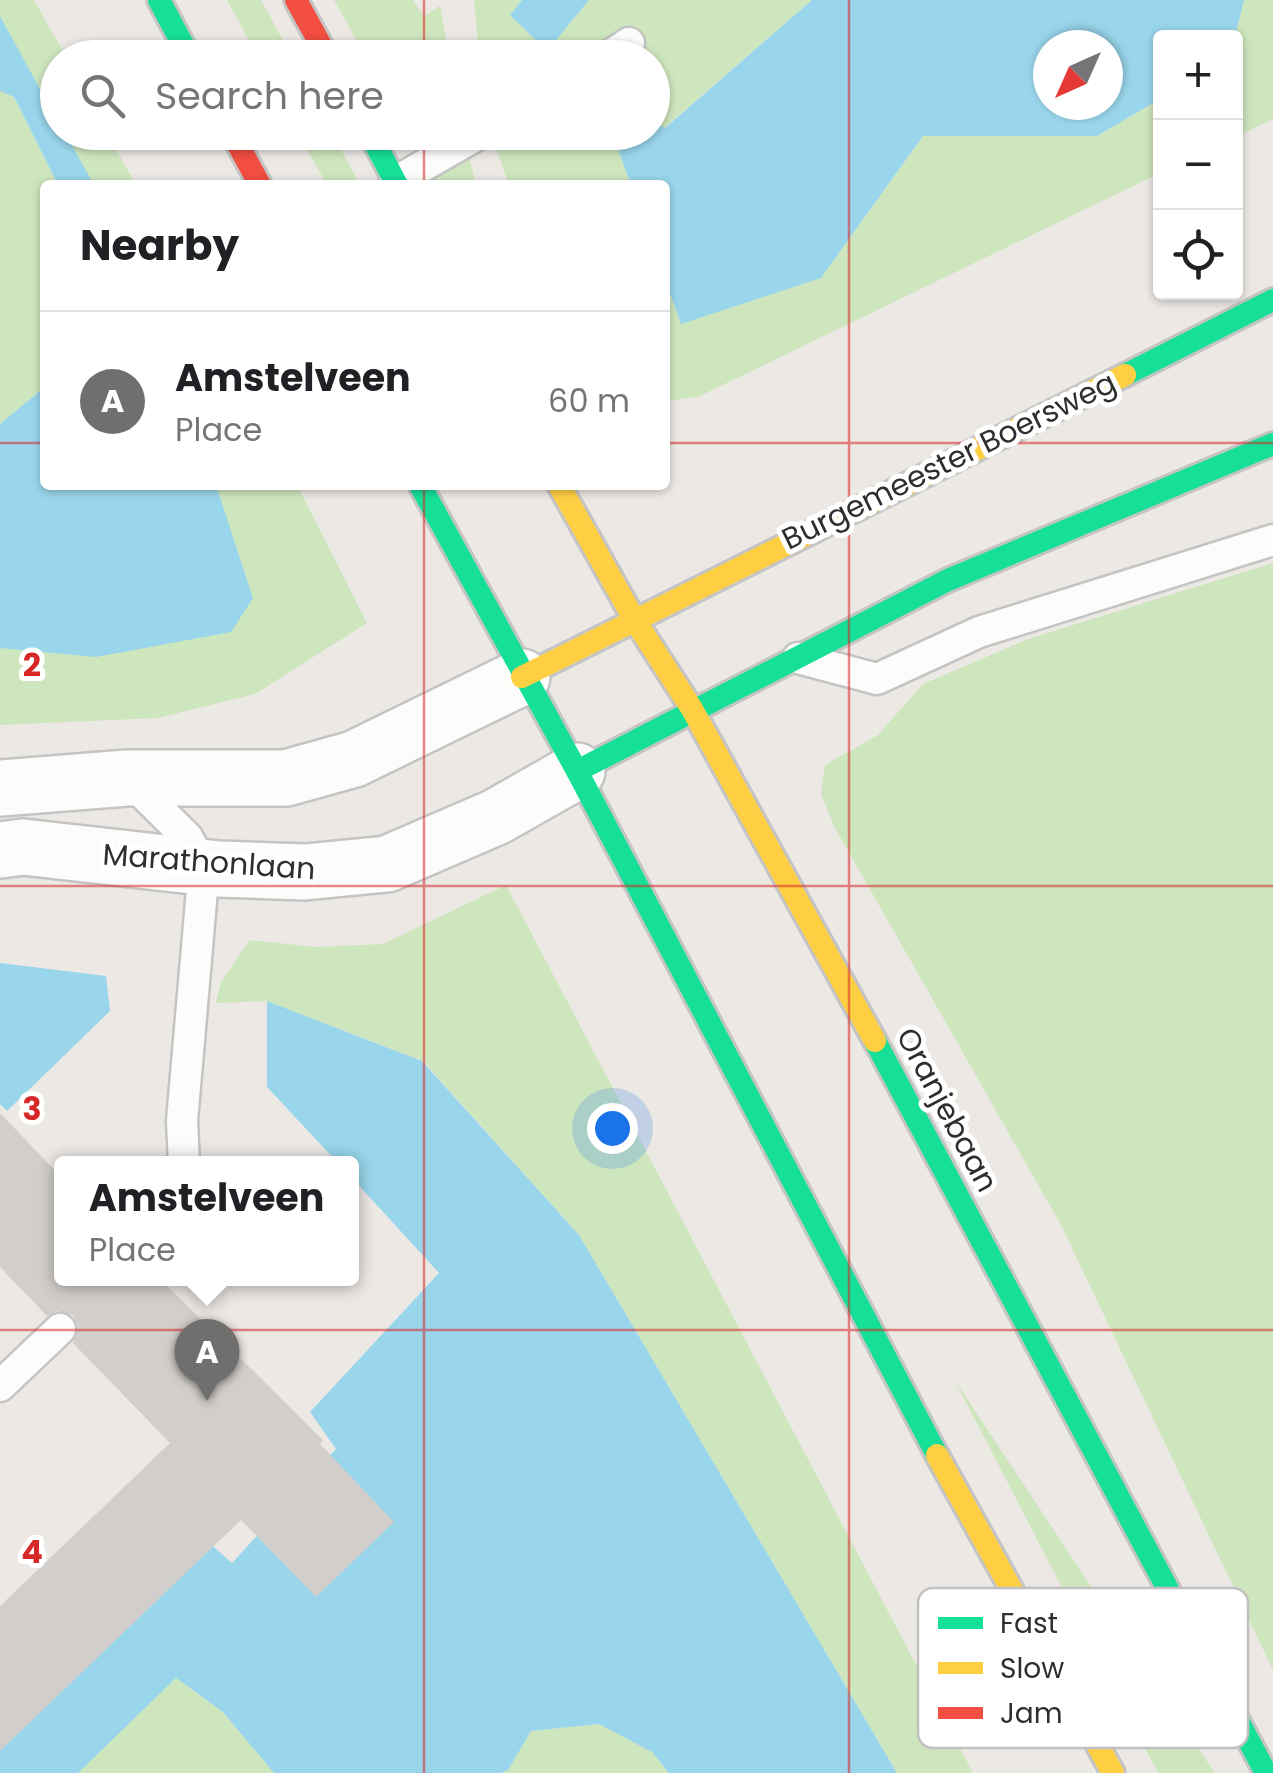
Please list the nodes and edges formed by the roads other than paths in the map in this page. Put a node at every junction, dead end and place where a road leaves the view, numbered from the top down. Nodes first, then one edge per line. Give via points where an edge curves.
1 (159, 0) edge
2 (296, 0) edge
3 (180, 40) edge
4 (318, 40) edge
5 (241, 150) edge
6 (378, 150) edge
7 (452, 150) edge
8 (257, 180) edge
9 (394, 180) edge
10 (401, 180) edge
11 (1270, 296) edge
12 (1273, 444) edge
13 (423, 490) edge
14 (562, 490) edge
15 (1273, 540) edge
16 (634, 619) junction
17 (795, 658) junction
18 (522, 676) junction
19 (692, 708) junction
20 (577, 771) junction
21 (127, 778) junction
22 (0, 788) edge
23 (0, 850) edge
24 (204, 868) junction
25 (184, 1156) edge
26 (60, 1330) dead end
27 (0, 1386) edge
28 (1011, 1588) edge
29 (1169, 1588) edge
30 (1248, 1739) edge
31 (1099, 1748) edge
32 (1113, 1773) edge
33 (1266, 1773) edge

1 - 3 main road
2 - 4 main road
5 - 8 main road
6 - 9 main road
7 - 10 lane
11 - 16 main road, Burgemeester Boersweg
12 - 17 main road via 948,580
13 - 18 main road
14 - 16 main road, Oranjebaan
15 - 17 lane via 979,632 877,679
16 - 18 main road, Burgemeester Boersweg
16 - 19 main road, Oranjebaan
17 - 19 main road
18 - 20 main road
18 - 21 street via 354,759 286,778
19 - 20 main road
19 - 29 main road, Oranjebaan
20 - 24 street, Marathonlaan via 466,831 387,864 305,872
20 - 28 main road
21 - 22 street
21 - 24 lane via 187,836
23 - 24 street, Marathonlaan via 23,847
24 - 25 lane
26 - 27 lane
30 - 33 main road, Oranjebaan
31 - 32 main road

